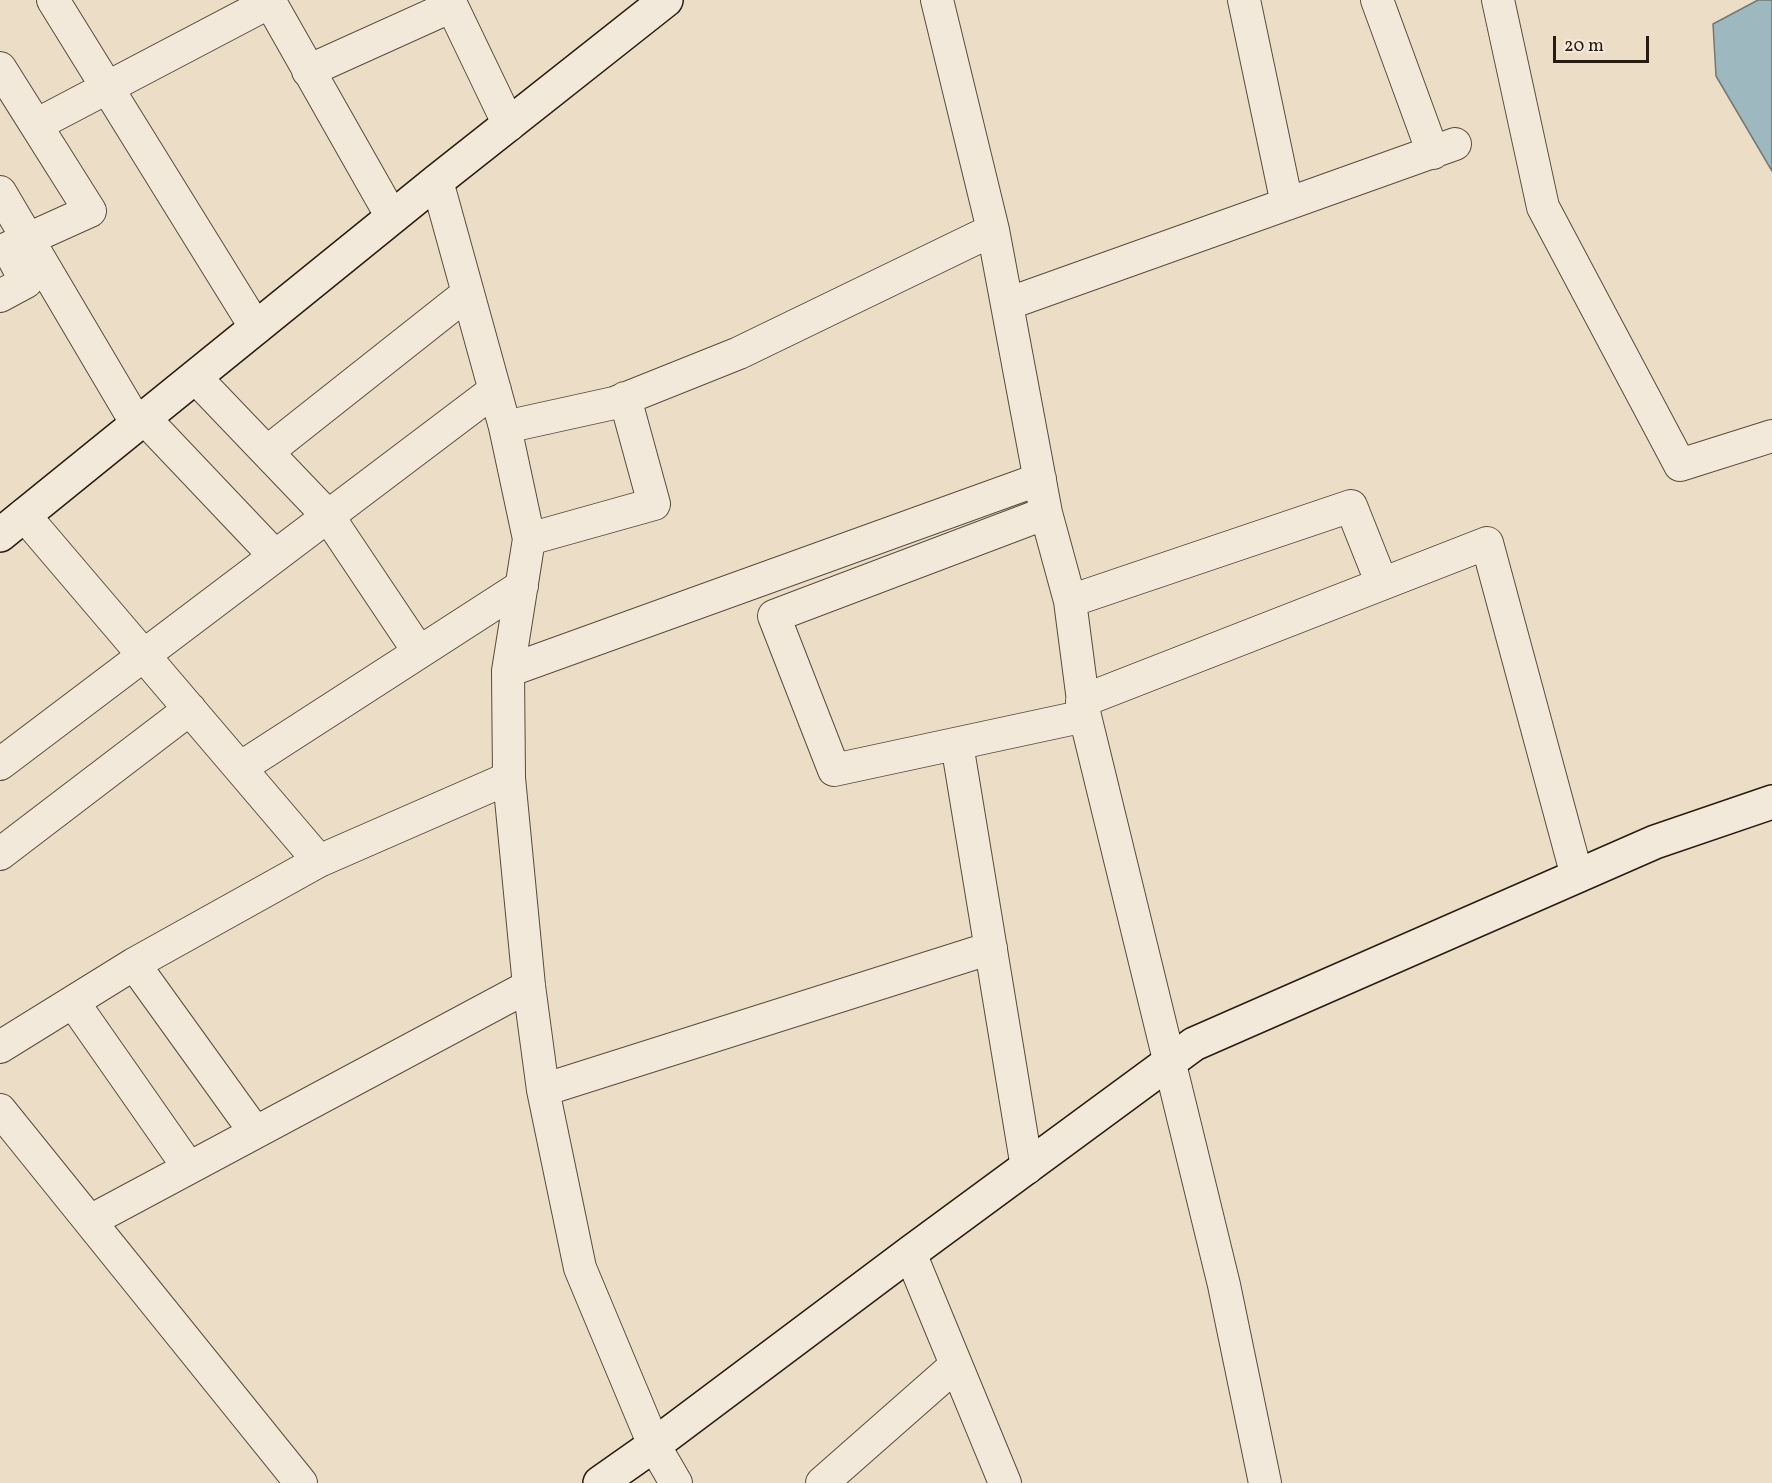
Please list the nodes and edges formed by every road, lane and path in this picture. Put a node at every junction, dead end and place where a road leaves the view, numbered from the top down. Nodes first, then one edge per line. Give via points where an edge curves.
1 (52, 0) edge
2 (666, 0) edge
3 (937, 0) edge
4 (1244, 0) edge
5 (1377, 0) edge
6 (1498, 0) edge
7 (269, 1) edge
8 (450, 3) edge
9 (0, 68) edge
10 (308, 71) junction
11 (107, 88) junction
12 (36, 125) junction
13 (509, 125) junction
14 (437, 181) junction
15 (0, 192) edge
16 (1287, 204) junction
17 (392, 218) junction
18 (993, 230) junction
19 (28, 239) junction
20 (468, 293) junction
21 (0, 296) edge
22 (1007, 304) junction
23 (256, 328) junction
24 (195, 377) junction
25 (495, 390) junction
26 (625, 398) junction
27 (141, 421) junction
28 (505, 427) junction
29 (1772, 436) edge
30 (267, 452) junction
31 (1040, 479) junction
32 (1047, 513) junction
33 (328, 516) junction
34 (12, 525) edge
35 (528, 540) junction
36 (276, 556) junction
37 (1382, 584) junction
38 (522, 586) junction
39 (1070, 601) junction
40 (419, 652) junction
41 (144, 655) junction
42 (508, 671) junction
43 (1084, 708) junction
44 (190, 709) junction
45 (957, 744) junction
46 (0, 764) edge
47 (240, 768) junction
48 (509, 778) junction
49 (1772, 802) edge
50 (0, 854) edge
51 (319, 861) junction
52 (1577, 876) junction
53 (991, 948) junction
54 (134, 964) junction
55 (529, 986) junction
56 (73, 1002) junction
57 (0, 1047) edge
58 (1169, 1064) junction
59 (543, 1090) junction
60 (0, 1110) edge
61 (255, 1132) junction
62 (189, 1168) junction
63 (1027, 1168) junction
64 (90, 1221) junction
65 (910, 1253) junction
66 (956, 1365) junction
67 (654, 1445) junction
68 (301, 1483) edge
69 (600, 1483) edge
70 (676, 1483) edge
71 (822, 1483) edge
72 (1005, 1483) edge
73 (1265, 1483) edge

1 - 11 street
2 - 13 street
3 - 18 street
4 - 16 street
5 - 16 street via 1444,149
6 - 29 street via 1543,207 1680,465
7 - 10 street
7 - 11 street
8 - 10 street
8 - 13 street
9 - 12 street
10 - 17 street
11 - 12 street
11 - 23 street
12 - 19 street via 90,211
13 - 14 street
14 - 17 street
14 - 20 street
15 - 19 street
16 - 22 street
17 - 23 street
18 - 22 street
18 - 26 street via 739,353
19 - 21 street via 8,248 26,282
19 - 27 street
20 - 25 street
20 - 30 street
22 - 31 street
23 - 24 street
24 - 27 street
24 - 30 street
25 - 28 street
25 - 33 street
26 - 28 street
26 - 35 street via 654,504
27 - 34 street
27 - 36 street
28 - 35 street
30 - 33 street
31 - 32 street
31 - 42 street
32 - 39 street
32 - 45 street via 774,616 834,770
33 - 36 street
33 - 40 street
34 - 41 street
35 - 38 street
36 - 41 street
37 - 39 street via 1351,506
37 - 43 street
37 - 52 street via 1487,543
38 - 40 street
38 - 42 street
39 - 43 street
40 - 47 street
41 - 44 street
41 - 46 street
42 - 48 street
43 - 45 street
43 - 58 street
44 - 47 street
44 - 50 street
45 - 53 street
47 - 51 street
48 - 51 street
48 - 55 street
49 - 52 street via 1655,842
51 - 54 street
52 - 58 street via 1194,1044
53 - 59 street
53 - 63 street
54 - 56 street
54 - 61 street
55 - 59 street
55 - 61 street
56 - 57 street
56 - 62 street
58 - 63 street
58 - 73 street via 1224,1285
59 - 67 street via 580,1268
60 - 64 street
61 - 62 street
62 - 64 street
63 - 65 street
64 - 68 street
65 - 66 street
65 - 67 street
66 - 71 street
66 - 72 street
67 - 69 street
67 - 70 street

